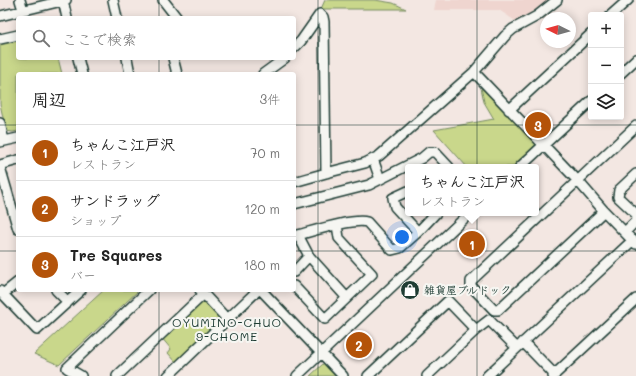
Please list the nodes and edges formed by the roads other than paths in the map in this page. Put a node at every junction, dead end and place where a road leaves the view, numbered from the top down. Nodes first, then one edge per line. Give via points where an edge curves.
1 (20, 0) edge
2 (64, 0) edge
3 (113, 0) edge
4 (163, 0) edge
5 (557, 0) edge
6 (624, 1) edge
7 (23, 10) junction
8 (614, 12) edge
9 (0, 16) edge
10 (67, 16) edge
11 (117, 16) edge
12 (175, 16) edge
13 (16, 35) edge
14 (588, 37) edge
15 (0, 39) edge
16 (296, 46) edge
17 (636, 59) edge
18 (78, 60) edge
19 (127, 60) edge
20 (174, 60) edge
21 (282, 60) edge
22 (624, 70) edge
23 (82, 72) edge
24 (130, 72) edge
25 (176, 72) edge
26 (266, 72) edge
27 (474, 72) junction
28 (588, 105) edge
29 (509, 110) junction
30 (0, 123) edge
31 (636, 126) edge
32 (16, 138) edge
33 (2, 141) edge
34 (544, 145) junction
35 (373, 160) junction
36 (16, 161) edge
37 (410, 164) edge
38 (445, 164) edge
39 (523, 164) edge
40 (0, 166) edge
41 (405, 166) edge
42 (326, 173) junction
43 (636, 174) edge
44 (380, 179) junction
45 (578, 180) junction
46 (296, 181) edge
47 (405, 192) edge
48 (296, 203) edge
49 (604, 211) junction
50 (636, 214) edge
51 (433, 216) edge
52 (467, 216) edge
53 (16, 217) edge
54 (636, 221) edge
55 (337, 225) junction
56 (418, 232) junction
57 (625, 232) junction
58 (296, 236) edge
59 (634, 242) edge
60 (310, 256) junction
61 (296, 270) edge
62 (16, 283) edge
63 (296, 288) edge
64 (58, 292) edge
65 (79, 292) edge
66 (147, 292) edge
67 (202, 292) edge
68 (258, 292) edge
69 (262, 292) edge
70 (2, 293) edge
71 (347, 298) junction
72 (636, 299) edge
73 (68, 302) junction
74 (227, 319) junction
75 (476, 330) junction
76 (520, 345) junction
77 (322, 353) junction
78 (554, 375) edge
79 (81, 376) edge
80 (116, 376) edge
81 (168, 376) edge
82 (297, 376) edge
83 (343, 376) edge
84 (368, 376) edge
85 (427, 376) edge
86 (487, 376) edge

1 - 7 street
2 - 7 street
2 - 10 street
3 - 11 street
4 - 12 street
5 - 27 street via 504,36
6 - 8 street
7 - 9 street
13 - 15 street
14 - 29 street
16 - 42 street via 320,14 324,22
17 - 22 street
18 - 23 street
19 - 24 street
20 - 25 street
21 - 26 street
27 - 29 street
27 - 35 street
28 - 34 street
29 - 34 street
30 - 33 street
31 - 45 street
32 - 33 street
34 - 39 street
34 - 45 street
35 - 42 street
35 - 44 street
36 - 40 street
37 - 38 street via 429,152 435,152
40 - 53 street
41 - 44 street
42 - 46 street
43 - 50 street via 619,190 618,197
44 - 48 street via 369,185
45 - 49 street
45 - 49 street via 471,281 471,286 494,310 498,310
47 - 56 street via 393,198 395,207
49 - 57 street
51 - 56 street
52 - 77 street
54 - 57 street
55 - 56 street via 367,222 392,250 400,248
55 - 58 street
55 - 71 street via 339,238 372,274
57 - 59 street
58 - 60 street
59 - 76 street
60 - 61 street
60 - 71 street
62 - 70 street
63 - 71 street via 325,319
64 - 73 street
65 - 73 street
66 - 79 street via 67,368
67 - 74 street
67 - 80 street
68 - 74 street
69 - 77 street
70 - 73 street via 37,330
72 - 78 street
74 - 81 street
75 - 76 street via 489,320
75 - 84 street via 448,300
75 - 85 street
76 - 78 street
76 - 86 street
77 - 82 street
77 - 83 street

